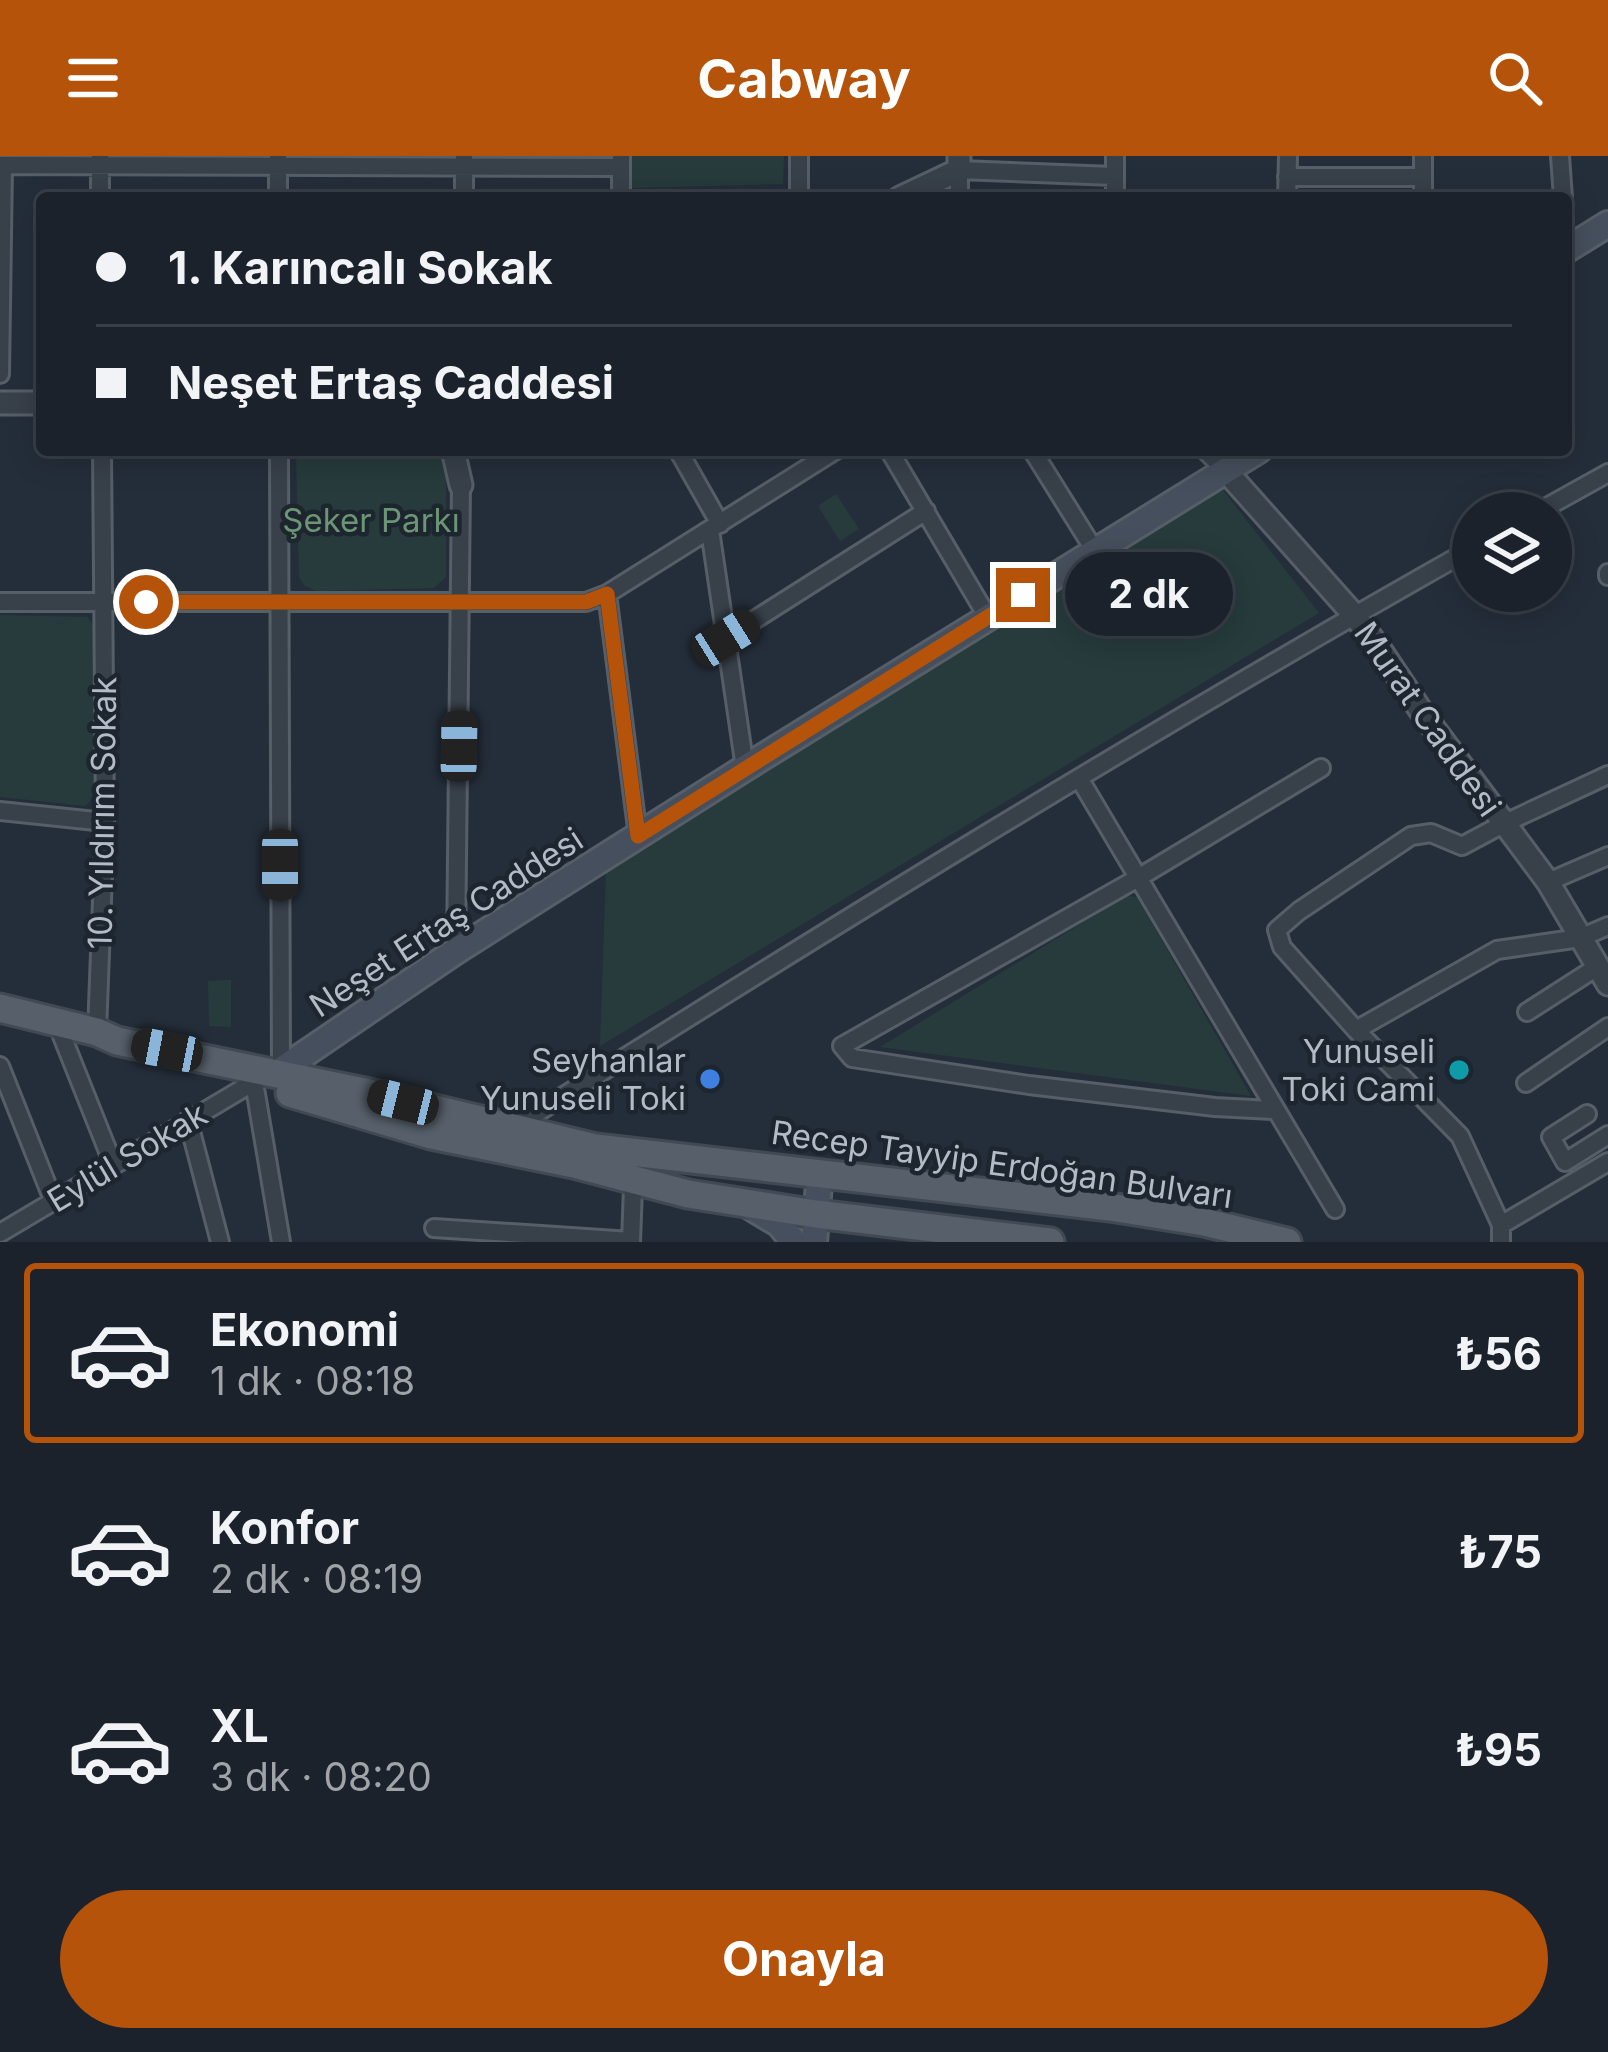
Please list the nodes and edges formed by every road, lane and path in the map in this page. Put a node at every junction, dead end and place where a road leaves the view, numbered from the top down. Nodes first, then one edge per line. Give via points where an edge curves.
1 (800, 156) edge
2 (1115, 156) edge
3 (1288, 156) edge
4 (1423, 156) edge
5 (1560, 156) edge
6 (100, 160) edge
7 (278, 161) edge
8 (464, 161) edge
9 (621, 162) edge
10 (959, 163) edge
11 (2, 165) edge
12 (1114, 176) junction
13 (1287, 177) junction
14 (1423, 177) junction
15 (100, 192) edge
16 (278, 192) edge
17 (464, 192) edge
18 (622, 192) edge
19 (799, 192) edge
20 (910, 192) edge
21 (1114, 192) edge
22 (1287, 192) edge
23 (1423, 192) edge
24 (1563, 192) edge
25 (1608, 224) edge
26 (1572, 245) edge
27 (0, 374) edge
28 (0, 403) edge
29 (36, 403) edge
30 (102, 456) edge
31 (279, 456) edge
32 (454, 456) edge
33 (467, 456) edge
34 (681, 456) edge
35 (827, 456) edge
36 (893, 456) edge
37 (1036, 456) edge
38 (1210, 456) edge
39 (1249, 456) edge
40 (1226, 471) junction
41 (1608, 473) edge
42 (460, 485) junction
43 (1572, 493) edge
44 (926, 512) junction
45 (715, 527) junction
46 (1095, 551) junction
47 (1452, 560) edge
48 (607, 594) junction
49 (0, 602) edge
50 (103, 602) junction
51 (279, 602) junction
52 (461, 603) junction
53 (1354, 615) junction
54 (987, 616) junction
55 (726, 638) junction
56 (1321, 767) dead end
57 (745, 768) junction
58 (1608, 775) edge
59 (1079, 778) junction
60 (0, 812) edge
61 (105, 822) junction
62 (1502, 824) junction
63 (638, 836) junction
64 (1608, 856) edge
65 (1138, 878) junction
66 (1548, 882) junction
67 (1608, 926) edge
68 (1580, 938) junction
69 (456, 951) junction
70 (1603, 975) edge
71 (0, 1008) edge
72 (1527, 1012) dead end
73 (0, 1022) edge
74 (1608, 1027) edge
75 (1356, 1030) junction
76 (98, 1032) junction
77 (62, 1036) junction
78 (0, 1066) edge
79 (272, 1075) junction
80 (1526, 1083) dead end
81 (565, 1095) junction
82 (1274, 1110) junction
83 (1587, 1114) dead end
84 (188, 1120) junction
85 (512, 1129) junction
86 (1608, 1135) edge
87 (578, 1154) junction
88 (1565, 1162) junction
89 (1608, 1162) edge
90 (112, 1164) junction
91 (820, 1173) junction
92 (1576, 1181) junction
93 (633, 1187) dead end
94 (53, 1200) junction
95 (742, 1202) junction
96 (1335, 1209) dead end
97 (434, 1228) dead end
98 (815, 1228) edge
99 (1501, 1233) edge
100 (1, 1238) edge
101 (220, 1242) edge
102 (281, 1242) edge
103 (631, 1242) edge
104 (794, 1242) edge
105 (1050, 1242) edge
106 (1286, 1242) edge

1 - 19 street
2 - 12 street
3 - 13 street
4 - 14 street
5 - 24 street
6 - 7 street
6 - 11 street
6 - 15 street
7 - 8 street
7 - 16 street
8 - 9 street
8 - 17 street
9 - 18 street
10 - 12 street
10 - 20 street
11 - 27 street
12 - 21 street
13 - 14 street
13 - 22 street
14 - 23 street
25 - 26 main road
28 - 29 street
30 - 50 street, 10. Yıldırım Sokak
31 - 51 street
32 - 42 street
33 - 42 street
34 - 45 street
35 - 45 street
36 - 44 street
37 - 46 street
38 - 40 street
39 - 40 main road, Neşet Ertaş Caddesi
40 - 46 main road, Neşet Ertaş Caddesi
40 - 53 street, Murat Caddesi
41 - 43 street
42 - 52 street
44 - 54 street
44 - 55 street
45 - 48 street
45 - 55 street
46 - 54 main road, Neşet Ertaş Caddesi
47 - 53 street
48 - 52 street via 586,602
48 - 63 street
49 - 50 street
50 - 51 street
50 - 61 street, 10. Yıldırım Sokak
51 - 52 street
51 - 79 street
52 - 69 street
53 - 59 street
53 - 62 street, Murat Caddesi
54 - 57 main road, Neşet Ertaş Caddesi
55 - 57 street
56 - 65 street
57 - 63 main road, Neşet Ertaş Caddesi
58 - 62 street
59 - 65 street
59 - 81 street
60 - 61 street
61 - 76 street, 10. Yıldırım Sokak
62 - 66 street, Murat Caddesi
62 - 75 street via 1462,846 1431,833 1411,836 1277,930 1282,947
63 - 69 main road, Neşet Ertaş Caddesi
64 - 66 street
65 - 82 street
65 - 82 street via 842,1046 851,1058 933,1072
66 - 68 street, Murat Caddesi
67 - 68 street
68 - 70 street, Murat Caddesi
68 - 75 street via 1497,950
69 - 79 main road, Neşet Ertaş Caddesi
70 - 72 street
71 - 76 main road
73 - 77 main road
74 - 80 street
75 - 99 street via 1460,1136
76 - 79 main road
77 - 79 main road
77 - 90 street
78 - 94 street
79 - 84 street, Eylül Sokak
79 - 85 main road
79 - 87 main road via 431,1135
79 - 102 street
81 - 85 street
81 - 87 street via 559,1121
82 - 96 street
83 - 88 street via 1551,1137
84 - 90 street, Eylül Sokak
84 - 101 street
85 - 87 main road
86 - 88 street
87 - 91 main road, Recep Tayyip Erdoğan Bulvarı via 671,1180 692,1176 669,1157
87 - 95 main road
88 - 92 street
89 - 92 street
90 - 94 street, Eylül Sokak
91 - 98 main road
91 - 106 main road, Recep Tayyip Erdoğan Bulvarı via 1110,1208
92 - 99 street
93 - 103 street
94 - 100 street, Eylül Sokak
95 - 98 main road
95 - 104 main road
97 - 103 street
98 - 105 main road

